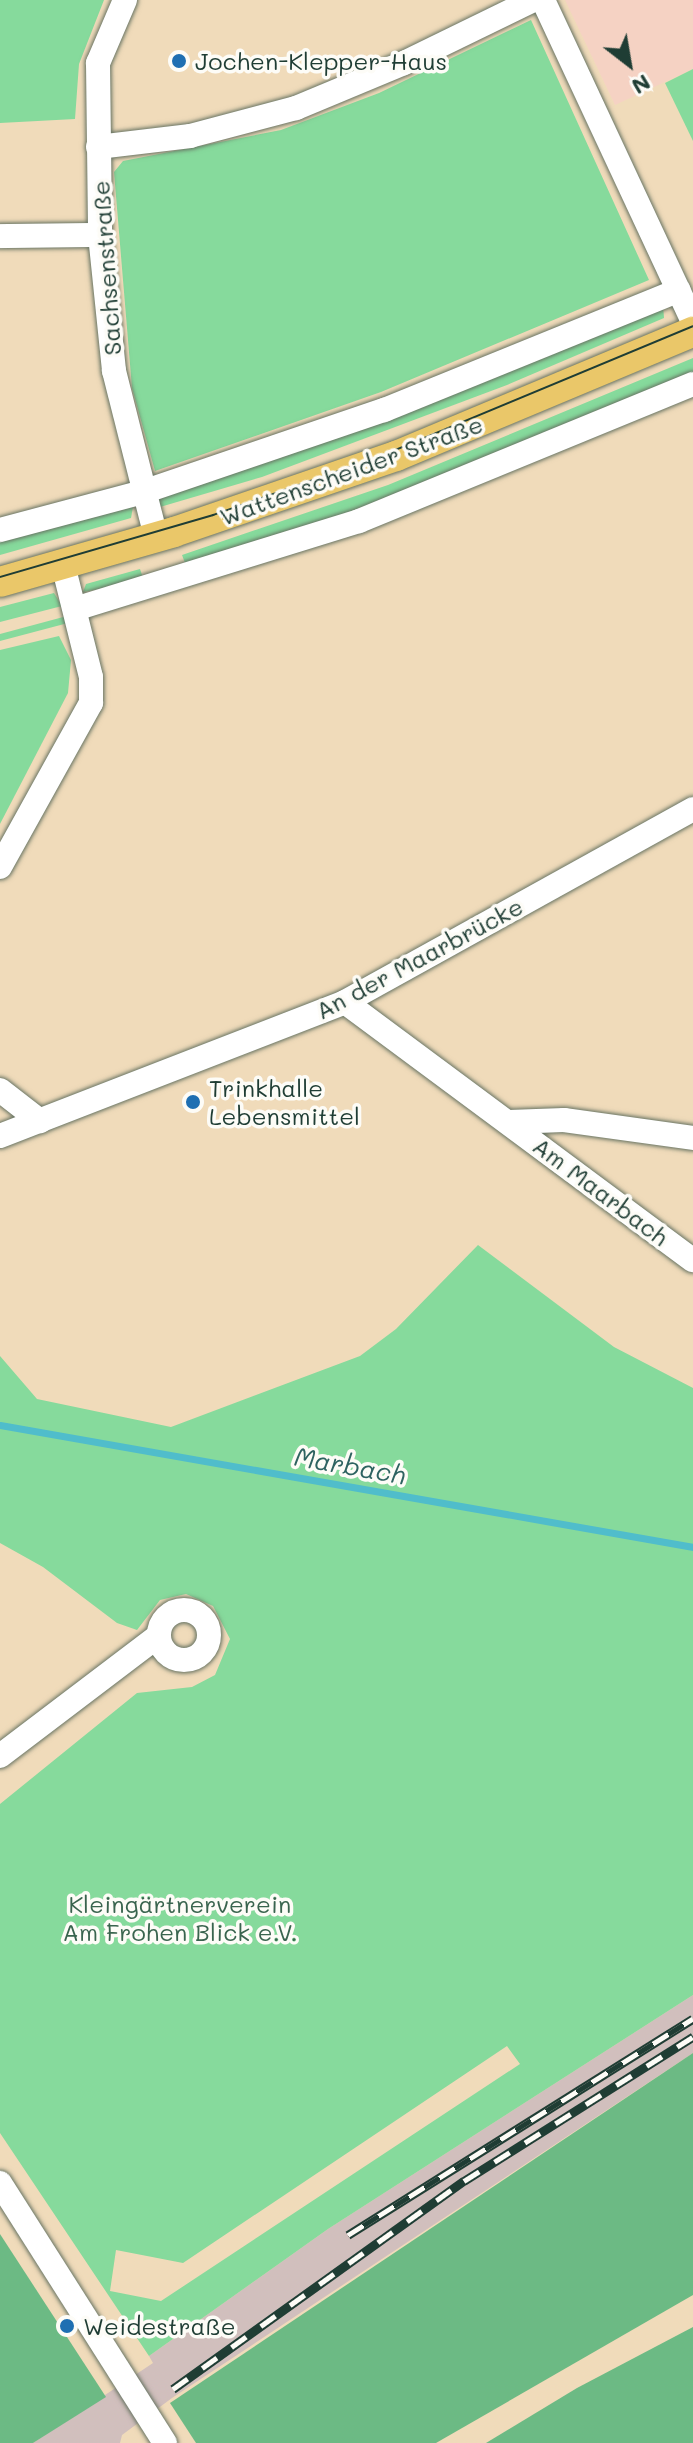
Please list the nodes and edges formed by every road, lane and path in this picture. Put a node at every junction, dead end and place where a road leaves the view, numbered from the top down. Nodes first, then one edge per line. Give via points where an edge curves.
1 (125, 0) edge
2 (533, 0) edge
3 (543, 0) edge
4 (98, 147) junction
5 (100, 235) junction
6 (0, 236) edge
7 (679, 290) junction
8 (693, 321) edge
9 (693, 332) edge
10 (693, 384) edge
11 (143, 492) junction
12 (0, 530) edge
13 (156, 537) junction
14 (63, 565) junction
15 (0, 582) edge
16 (75, 609) junction
17 (693, 809) edge
18 (0, 867) edge
19 (345, 1002) junction
20 (0, 1090) edge
21 (40, 1121) junction
22 (509, 1122) junction
23 (0, 1136) edge
24 (693, 1138) edge
25 (693, 1260) edge
26 (158, 1636) dead end
27 (0, 1756) edge
28 (0, 2183) edge
29 (165, 2443) edge

1 - 4 street, Sachsenstraße via 98,63
2 - 4 street via 296,108 190,136
3 - 7 street
4 - 5 street, Sachsenstraße
5 - 6 street
5 - 11 street, Sachsenstraße via 114,371
7 - 8 street
7 - 11 street, Wattenscheider Straße via 384,410
9 - 13 main road, Wattenscheider Straße via 396,456
10 - 16 street, Wattenscheider Straße via 359,521
11 - 12 street, Wattenscheider Straße
11 - 13 street, Sachsenstraße
13 - 14 main road, Wattenscheider Straße
14 - 15 main road, Wattenscheider Straße
14 - 16 street
16 - 18 street via 91,677 91,703
17 - 19 street, An der Maarbrücke
19 - 21 street, An der Maarbrücke
19 - 22 street, Am Maarbach
20 - 21 street
21 - 23 street, An der Maarbrücke
22 - 24 street via 564,1120
22 - 25 street, Am Maarbach
26 - 27 street
28 - 29 street

